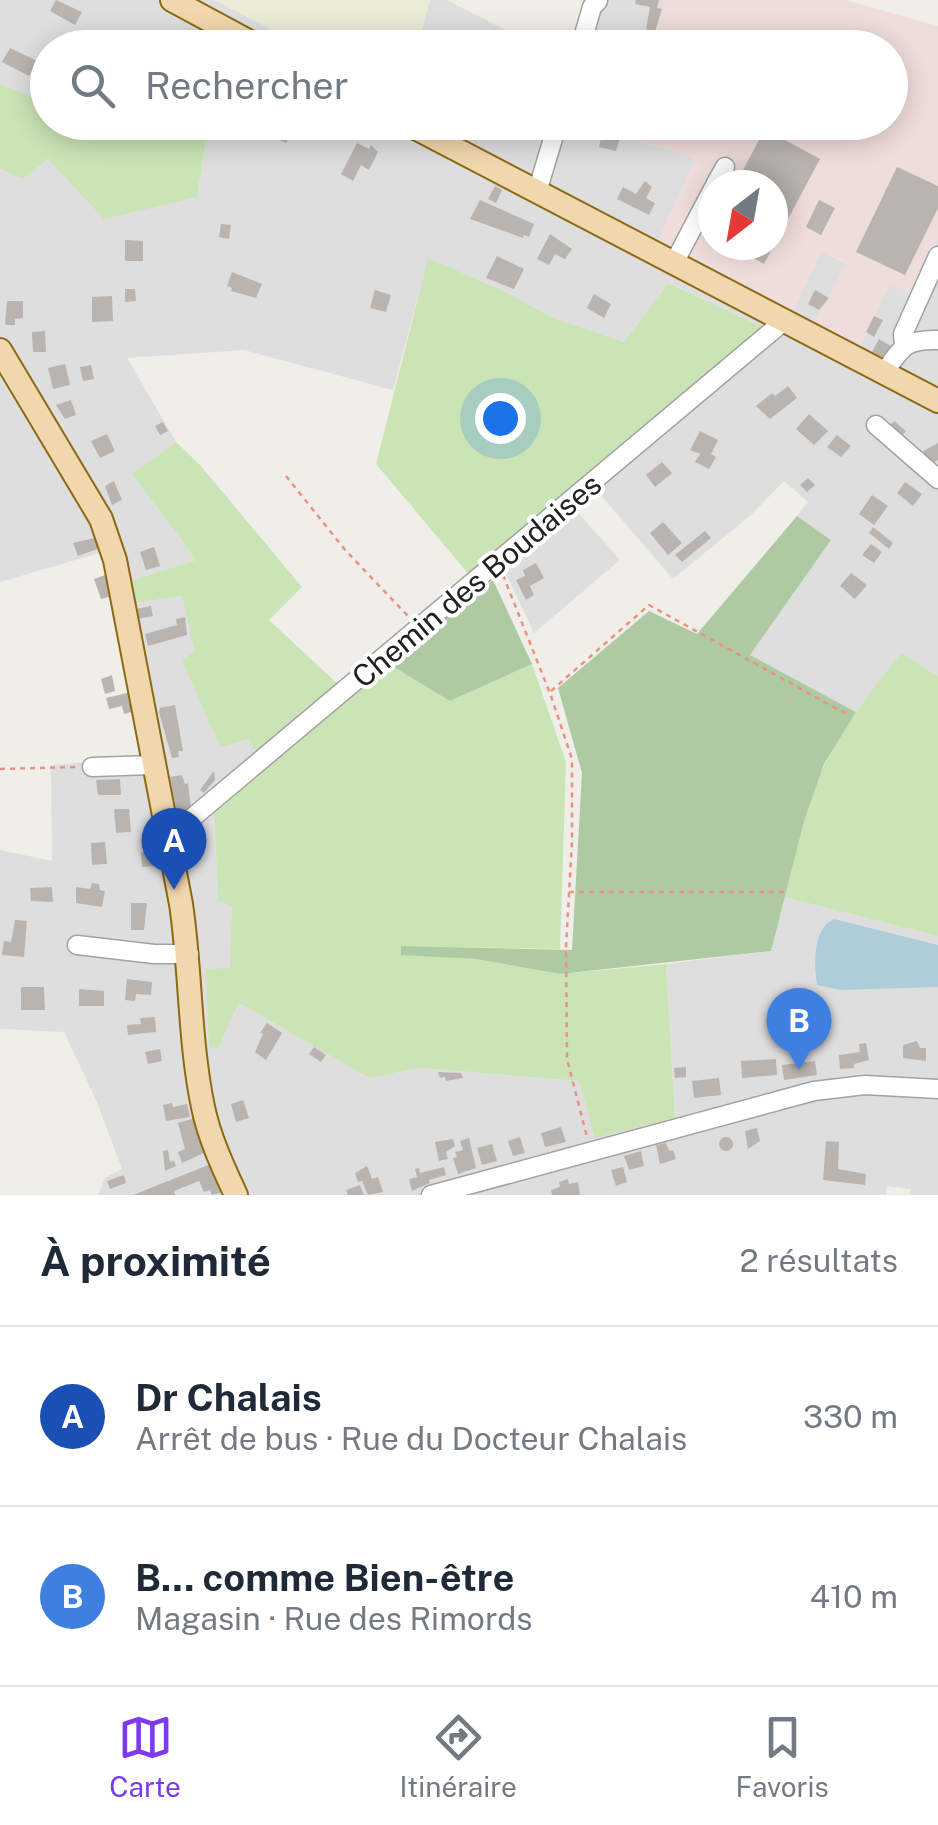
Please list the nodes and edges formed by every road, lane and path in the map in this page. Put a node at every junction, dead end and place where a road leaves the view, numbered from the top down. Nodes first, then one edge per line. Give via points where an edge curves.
1 (172, 0) edge
2 (598, 1) edge
3 (228, 30) edge
4 (585, 30) edge
5 (438, 140) edge
6 (553, 140) edge
7 (725, 167) dead end
8 (723, 170) edge
9 (537, 192) junction
10 (698, 218) edge
11 (938, 256) edge
12 (674, 264) junction
13 (784, 321) junction
14 (938, 340) edge
15 (904, 346) junction
16 (0, 350) edge
17 (884, 373) junction
18 (938, 402) edge
19 (876, 426) dead end
20 (286, 476) dead end
21 (938, 479) edge
22 (500, 560) junction
23 (419, 628) junction
24 (550, 692) junction
25 (848, 714) dead end
26 (154, 765) junction
27 (92, 767) joint
28 (0, 769) edge
29 (168, 838) junction
30 (569, 892) junction
31 (786, 892) dead end
32 (77, 945) dead end
33 (189, 954) junction
34 (938, 1090) edge
35 (591, 1153) junction
36 (496, 1187) edge
37 (236, 1195) edge
38 (431, 1195) edge

1 - 3 main road
2 - 4 street
5 - 9 main road
6 - 9 street
7 - 8 street
9 - 12 main road
10 - 12 street
11 - 15 street via 903,334
12 - 13 main road
13 - 17 main road
13 - 22 street, Chemin des Boudaises
14 - 15 street
15 - 17 street
16 - 26 main road via 100,519 115,560
17 - 18 main road
19 - 21 street
20 - 23 path
22 - 23 street, Chemin des Boudaises
22 - 24 path
23 - 29 street, Chemin des Boudaises
24 - 25 path via 649,605
24 - 30 path via 572,760
26 - 27 street
26 - 29 main road
27 - 28 path
29 - 33 main road
30 - 31 path
30 - 35 path via 568,1059
32 - 33 street
33 - 37 main road via 203,1111
34 - 35 street via 814,1091
35 - 36 street
36 - 38 street

